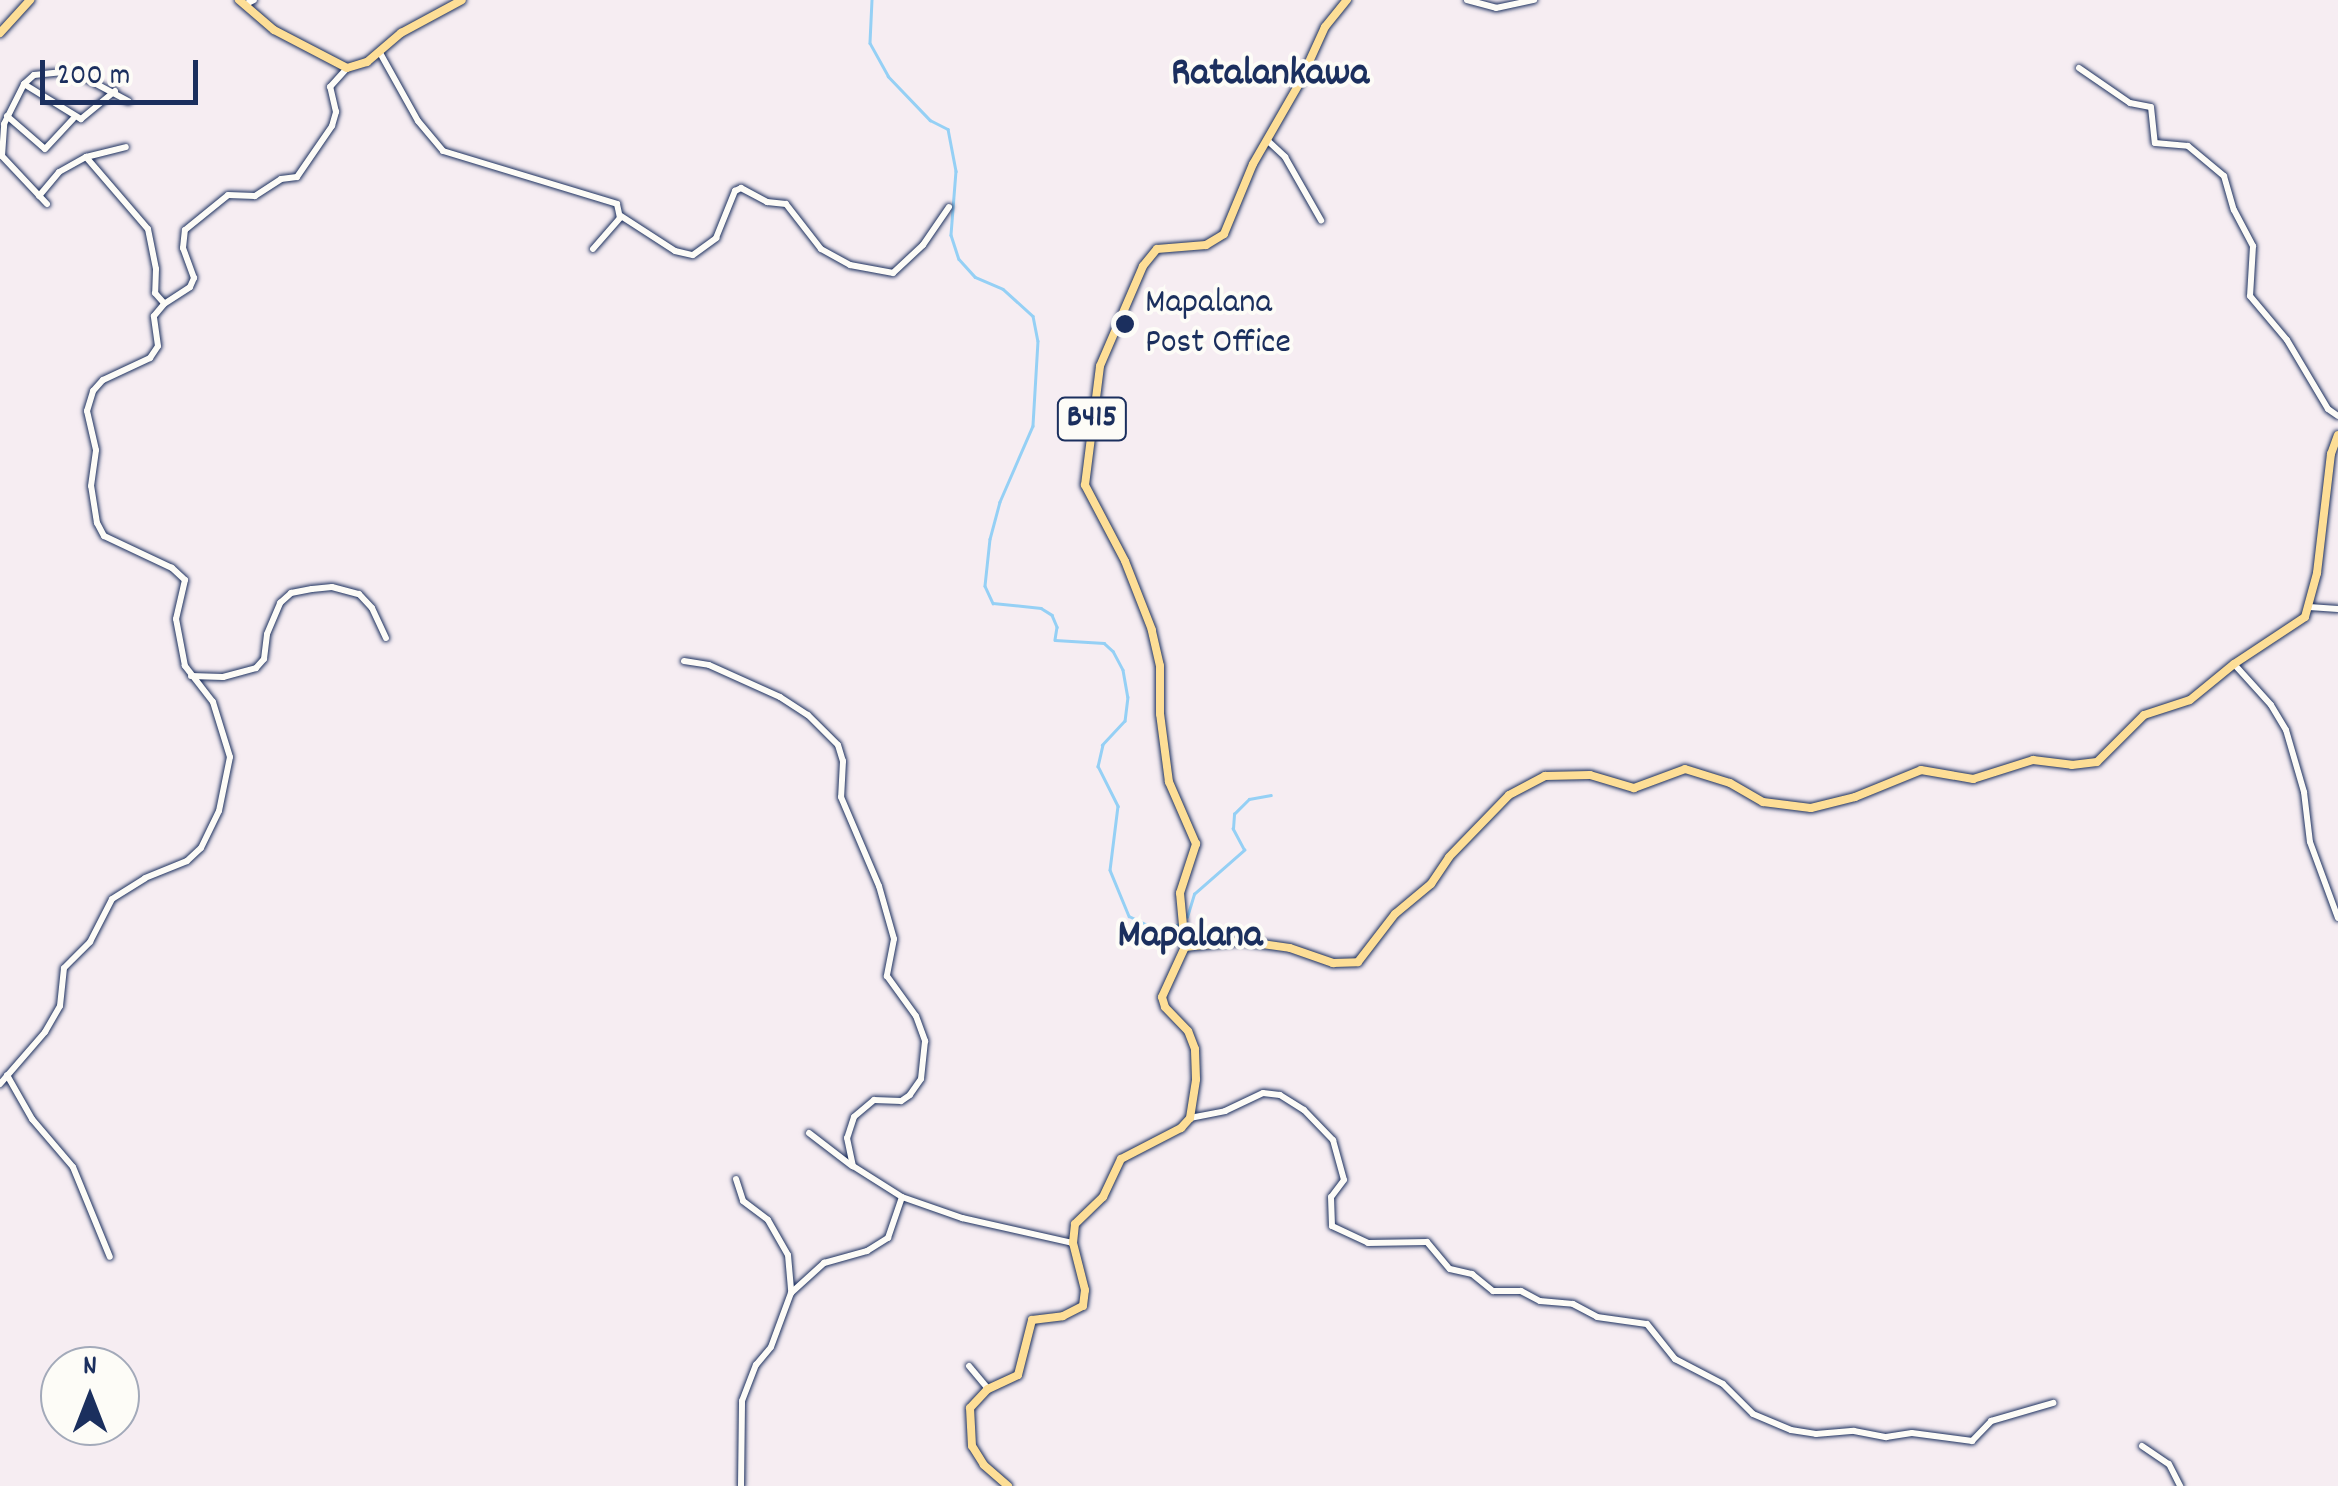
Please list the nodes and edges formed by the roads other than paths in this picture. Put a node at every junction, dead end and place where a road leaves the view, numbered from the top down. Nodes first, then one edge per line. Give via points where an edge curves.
1 (30, 0) edge
2 (462, 0) edge
3 (1347, 0) edge
4 (1467, 0) edge
5 (1534, 0) edge
6 (246, 2) edge
7 (0, 33) edge
8 (378, 50) junction
9 (347, 68) junction
10 (2079, 68) dead end
11 (24, 84) junction
12 (115, 91) junction
13 (128, 101) dead end
14 (74, 118) junction
15 (4, 120) edge
16 (1267, 140) junction
17 (126, 147) dead end
18 (86, 157) junction
19 (39, 196) junction
20 (46, 204) dead end
21 (950, 207) dead end
22 (620, 216) junction
23 (1321, 220) dead end
24 (593, 248) dead end
25 (164, 304) junction
26 (2338, 416) edge
27 (2338, 435) edge
28 (2309, 606) junction
29 (2338, 609) edge
30 (386, 638) dead end
31 (684, 661) dead end
32 (2234, 664) junction
33 (190, 676) junction
34 (2338, 918) edge
35 (1185, 948) junction
36 (7, 1075) junction
37 (0, 1084) edge
38 (1190, 1118) junction
39 (810, 1134) dead end
40 (853, 1166) junction
41 (736, 1179) dead end
42 (902, 1197) junction
43 (1073, 1243) junction
44 (110, 1256) dead end
45 (790, 1293) junction
46 (969, 1366) dead end
47 (988, 1389) junction
48 (2052, 1403) dead end
49 (2142, 1446) dead end
50 (742, 1486) edge
51 (1008, 1486) edge
52 (2180, 1486) edge

1 - 7 main road
2 - 8 main road
3 - 16 main road, B415 via 1325,27
4 - 5 street via 1496,8
6 - 9 main road via 306,50
8 - 9 main road
8 - 22 street via 443,151 617,204
9 - 25 street via 330,87 332,126 297,177 255,196 228,195 185,230 183,248 194,278 182,296
10 - 26 street via 2130,103 2150,107 2155,143 2188,146 2224,176 2253,246 2250,296
11 - 12 street via 46,71 63,72
11 - 14 street
11 - 15 street
12 - 13 street
12 - 14 street
14 - 15 street via 45,149
15 - 19 street via 2,156
16 - 23 street via 1285,157
16 - 35 main road, B415 via 1224,234 1206,245 1157,249 1143,266 1100,366 1089,441 1086,485 1152,630 1169,782 1196,844 1180,893
17 - 18 street
18 - 19 street via 59,172
18 - 25 street via 148,229 155,293
19 - 20 street
21 - 22 street via 892,273 850,265 821,249 786,204 741,188 716,238 693,255
22 - 24 street
25 - 33 street via 154,316 158,346 150,358 93,390 87,411 97,460 91,486 104,536 185,580 176,619
27 - 28 main road
28 - 29 street
28 - 32 main road via 2297,626
30 - 33 street via 359,594 332,586 291,593 280,603 256,668
31 - 40 street via 710,664 780,697 838,745 840,797 894,939 887,976 925,1041 921,1078 910,1095 874,1100 854,1117 846,1138
32 - 34 street via 2286,730 2310,842
32 - 35 main road via 2190,700 2144,715 2086,766 2032,760 1973,779 1920,770 1811,808 1763,802 1685,769 1634,788 1590,775 1545,776 1498,806 1358,962 1342,965 1240,941
33 - 36 street via 213,702 230,757 212,832 187,862 112,899 90,942 64,968 60,1006
35 - 38 main road, B415 via 1162,997 1195,1049
36 - 37 street
36 - 44 street via 32,1119 74,1167
38 - 43 main road via 1122,1159 1104,1197 1076,1224
38 - 48 street via 1225,1111 1262,1092 1280,1095 1333,1140 1344,1180 1331,1197 1332,1226 1368,1243 1426,1242 1450,1269 1472,1274 1493,1292 1521,1291 1596,1317 1647,1324 1675,1359 1723,1384 1753,1414 1791,1430 1972,1441 1991,1421
39 - 40 street
40 - 42 street
41 - 45 street via 743,1201 768,1220 788,1255
42 - 43 street
42 - 45 street via 880,1245 824,1263
43 - 47 main road via 1083,1306 1032,1320 1018,1375
45 - 50 street via 742,1401
46 - 47 street
47 - 51 main road via 970,1408 972,1446
49 - 52 street via 2169,1464

